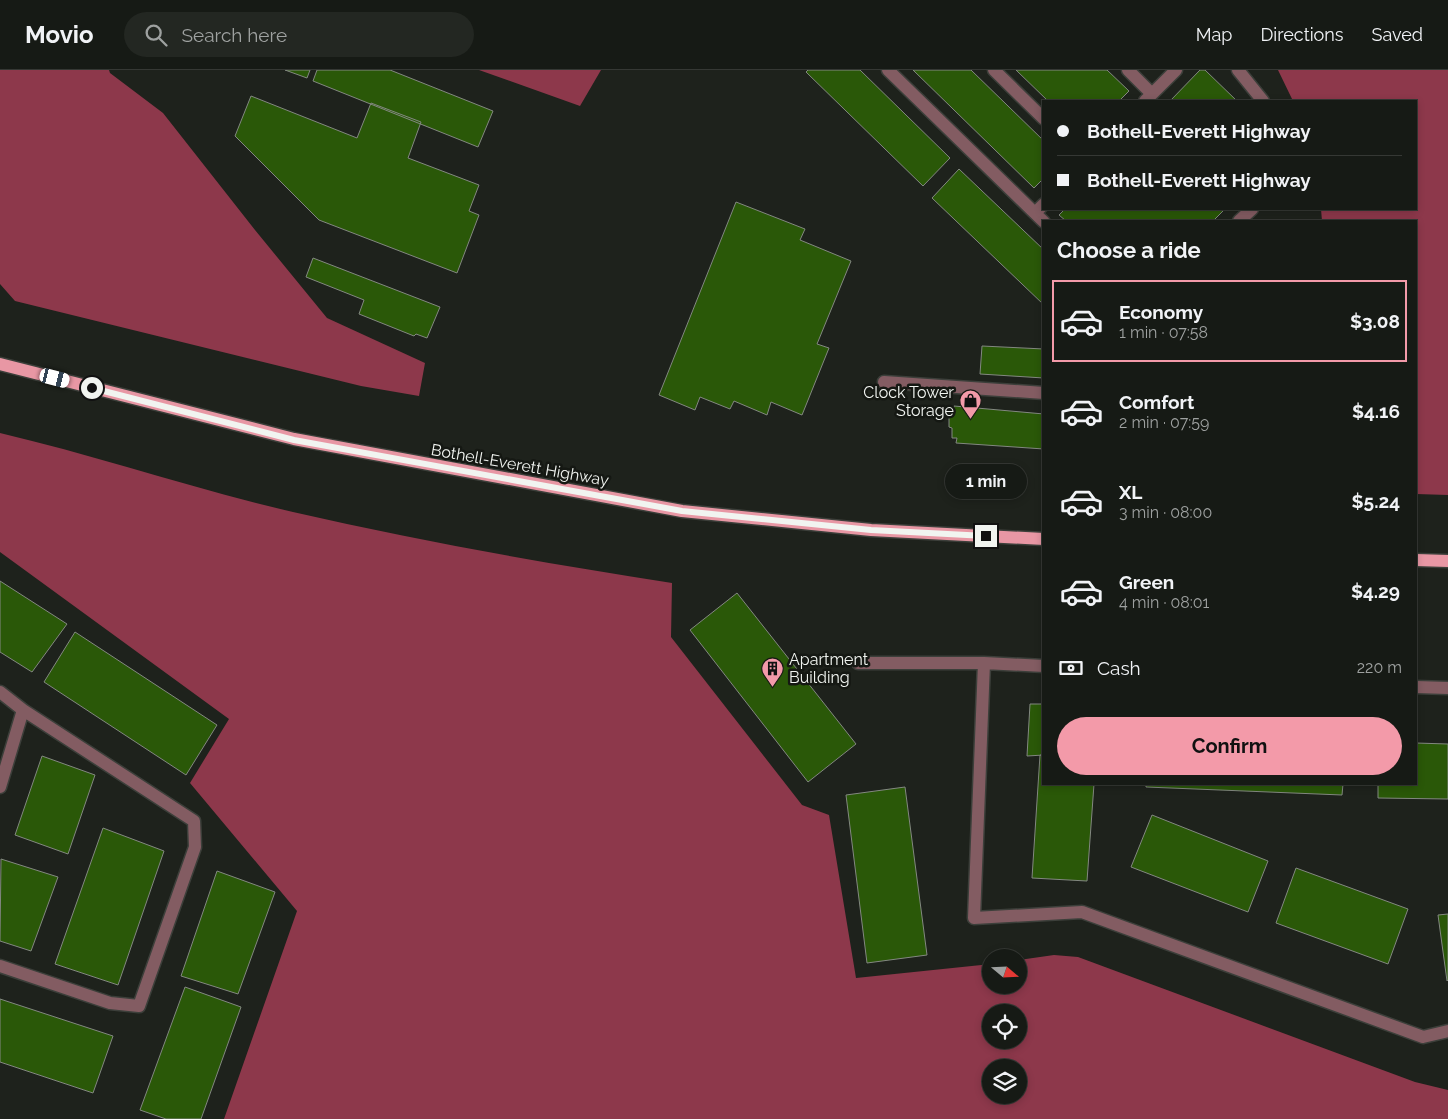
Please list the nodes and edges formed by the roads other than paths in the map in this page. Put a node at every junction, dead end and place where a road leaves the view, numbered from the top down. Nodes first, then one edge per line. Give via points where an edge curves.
1 (888, 70) edge
2 (994, 70) edge
3 (1128, 70) edge
4 (1176, 70) edge
5 (1238, 70) edge
6 (1149, 98) edge
7 (1262, 100) edge
8 (1042, 117) edge
9 (1251, 210) edge
10 (1041, 213) edge
11 (1240, 220) edge
12 (0, 364) edge
13 (884, 382) dead end
14 (1042, 393) edge
15 (1042, 539) edge
16 (1417, 560) edge
17 (1448, 562) edge
18 (984, 662) junction
19 (858, 663) dead end
20 (1042, 666) edge
21 (1417, 687) edge
22 (1448, 688) edge
23 (0, 692) edge
24 (23, 710) junction
25 (0, 787) edge
26 (0, 966) edge
27 (1448, 1031) edge

1 - 10 street
2 - 8 street
3 - 6 street
4 - 6 street
5 - 7 street
9 - 11 street
12 - 15 main road, Bothell-Everett Highway via 294,440 682,511 871,530
13 - 14 street
16 - 17 main road
18 - 19 street
18 - 20 street
18 - 27 street via 974,918 1082,912 1423,1037
21 - 22 street
23 - 24 street
24 - 25 street
24 - 26 street via 194,821 195,847 139,1006 110,1003

